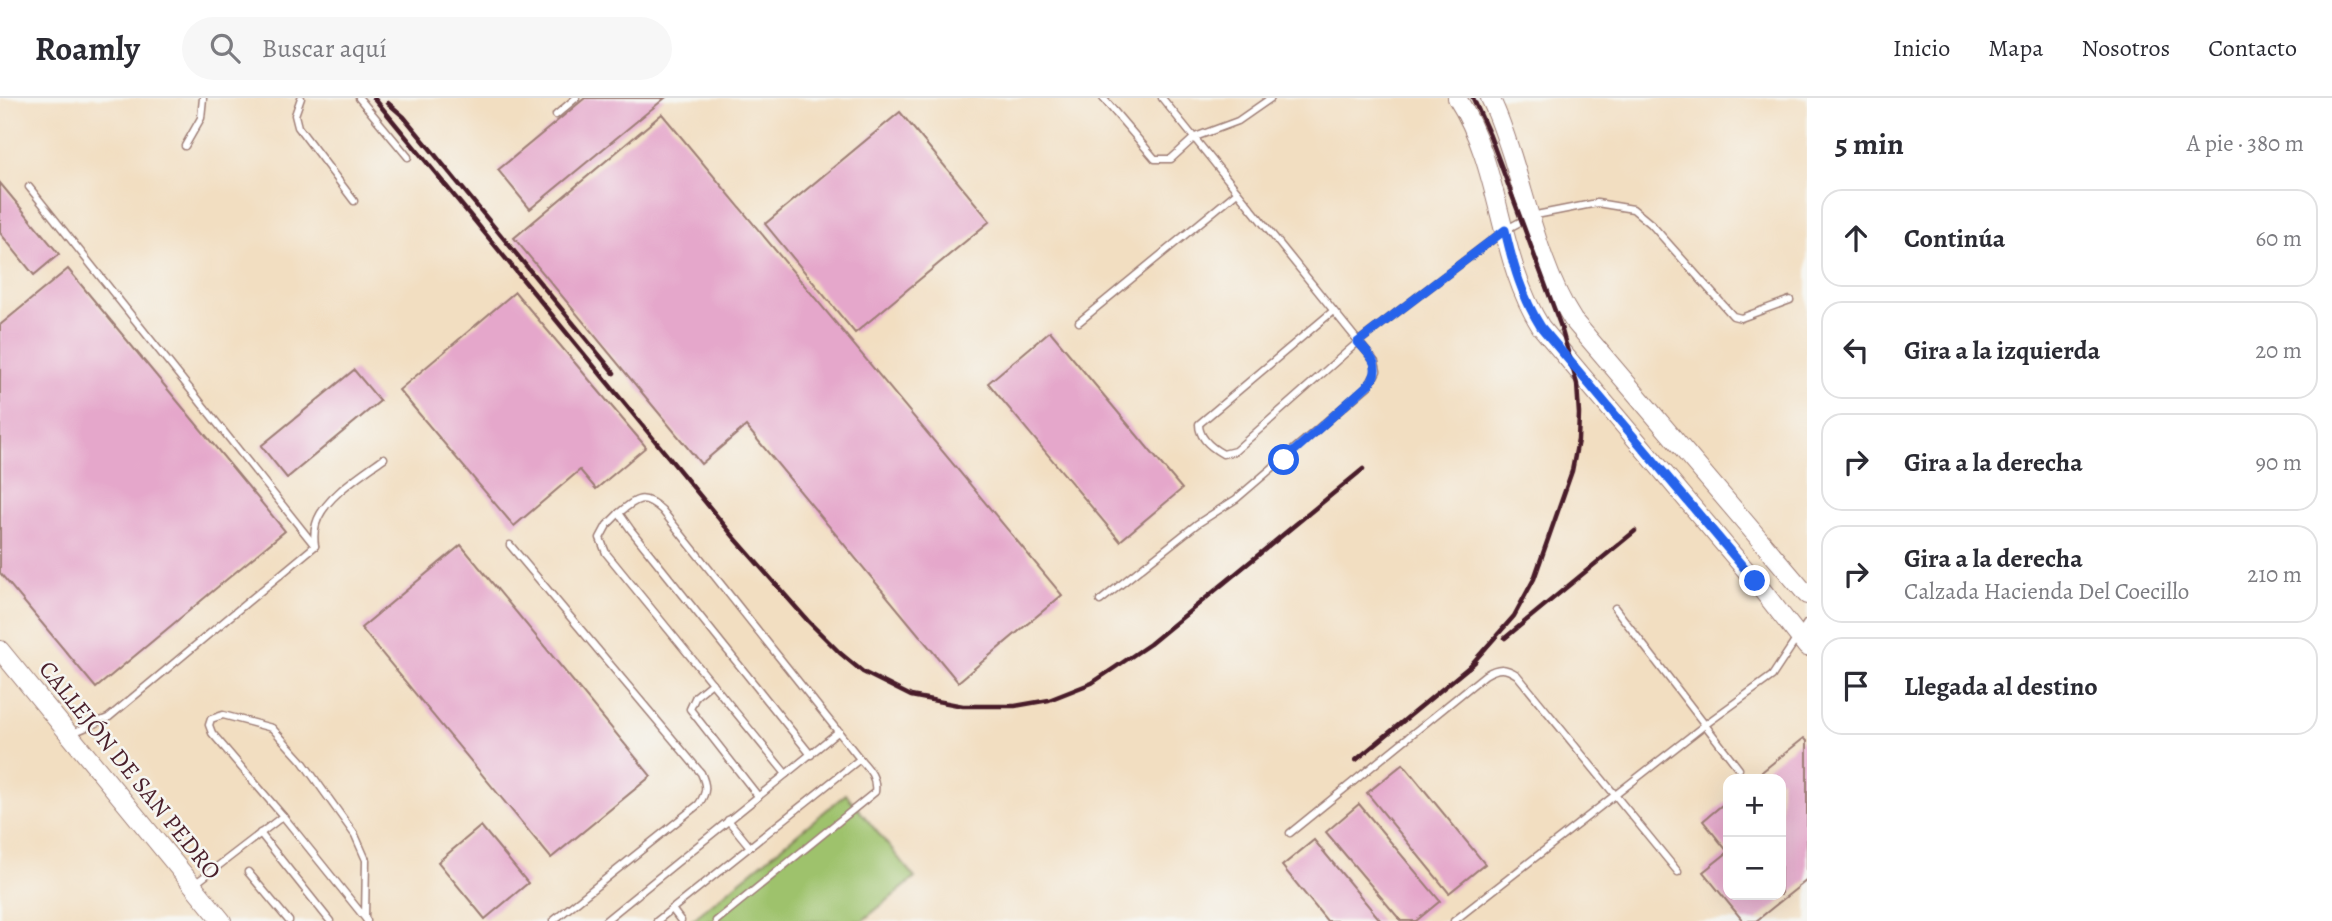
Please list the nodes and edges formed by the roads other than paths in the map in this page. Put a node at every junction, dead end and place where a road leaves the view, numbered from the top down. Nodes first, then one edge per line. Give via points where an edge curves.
1 (203, 98) edge
2 (301, 98) edge
3 (359, 98) edge
4 (576, 98) edge
5 (1103, 98) edge
6 (1162, 98) edge
7 (1271, 98) edge
8 (1457, 98) edge
9 (1490, 98) edge
10 (556, 116) dead end
11 (1195, 137) junction
12 (186, 146) dead end
13 (408, 158) dead end
14 (29, 187) dead end
15 (1236, 192) junction
16 (354, 201) dead end
17 (1531, 216) junction
18 (1505, 230) junction
19 (1790, 300) dead end
20 (1333, 311) junction
21 (1079, 323) dead end
22 (1358, 342) junction
23 (384, 458) dead end
24 (619, 513) junction
25 (510, 545) dead end
26 (315, 546) junction
27 (1779, 561) junction
28 (1755, 581) junction
29 (1807, 595) edge
30 (1100, 601) dead end
31 (1615, 608) dead end
32 (1804, 635) edge
33 (0, 650) edge
34 (712, 683) junction
35 (1706, 724) junction
36 (839, 731) junction
37 (69, 734) junction
38 (811, 755) junction
39 (860, 759) junction
40 (1739, 769) dead end
41 (786, 774) junction
42 (1616, 794) junction
43 (758, 796) junction
44 (283, 816) junction
45 (728, 820) junction
46 (260, 833) junction
47 (1290, 833) dead end
48 (750, 847) junction
49 (248, 872) dead end
50 (1678, 872) dead end
51 (193, 885) junction
52 (672, 909) junction
53 (366, 920) edge
54 (557, 920) edge
55 (661, 920) edge
56 (222, 921) edge
57 (289, 921) edge
58 (330, 921) edge
59 (605, 921) edge
60 (681, 921) edge
61 (716, 921) edge
62 (1454, 921) edge

1 - 12 lane via 201,118
2 - 16 lane via 295,114 298,127
3 - 13 lane
4 - 10 lane
5 - 11 lane via 1155,159 1171,159
6 - 11 lane
7 - 11 lane via 1238,121
8 - 18 main road via 1475,131
9 - 17 main road
11 - 15 lane
14 - 26 lane
15 - 20 lane
15 - 21 lane
17 - 18 lane
17 - 19 lane via 1598,203 1633,209 1734,317
17 - 27 main road via 1552,280 1573,320
18 - 22 lane
18 - 28 main road via 1528,307 1541,327
20 - 22 lane
20 - 22 lane via 1202,421 1203,438 1223,454 1234,451
22 - 30 lane via 1375,362 1377,371 1369,385 1255,484 1196,524
23 - 26 lane via 324,509 316,522
24 - 34 lane via 603,530 603,548
24 - 36 lane via 641,499 652,500
24 - 38 lane
25 - 54 lane via 701,773 707,786 699,804
26 - 37 lane via 108,718
27 - 28 main road
27 - 29 main road
28 - 32 main road
31 - 35 lane
32 - 35 lane via 1772,676
33 - 37 main road, CALLEJÓN DE SAN PEDRO
34 - 41 lane
34 - 43 lane via 696,696 690,709
35 - 40 lane
35 - 42 lane
36 - 38 lane
36 - 39 lane
37 - 51 main road, CALLEJÓN DE SAN PEDRO
38 - 41 lane
39 - 48 lane
39 - 61 lane via 872,774 876,792
41 - 43 lane
42 - 47 lane via 1517,675 1499,668
42 - 50 lane
42 - 62 lane
43 - 45 lane
44 - 46 lane
44 - 53 lane
44 - 53 lane via 212,733 209,722 215,716 272,728 322,788 355,835 366,860
45 - 48 lane
45 - 59 lane
46 - 51 lane
46 - 58 lane
48 - 52 lane
49 - 57 lane
51 - 56 main road, CALLEJÓN DE SAN PEDRO
52 - 55 lane
52 - 60 lane

